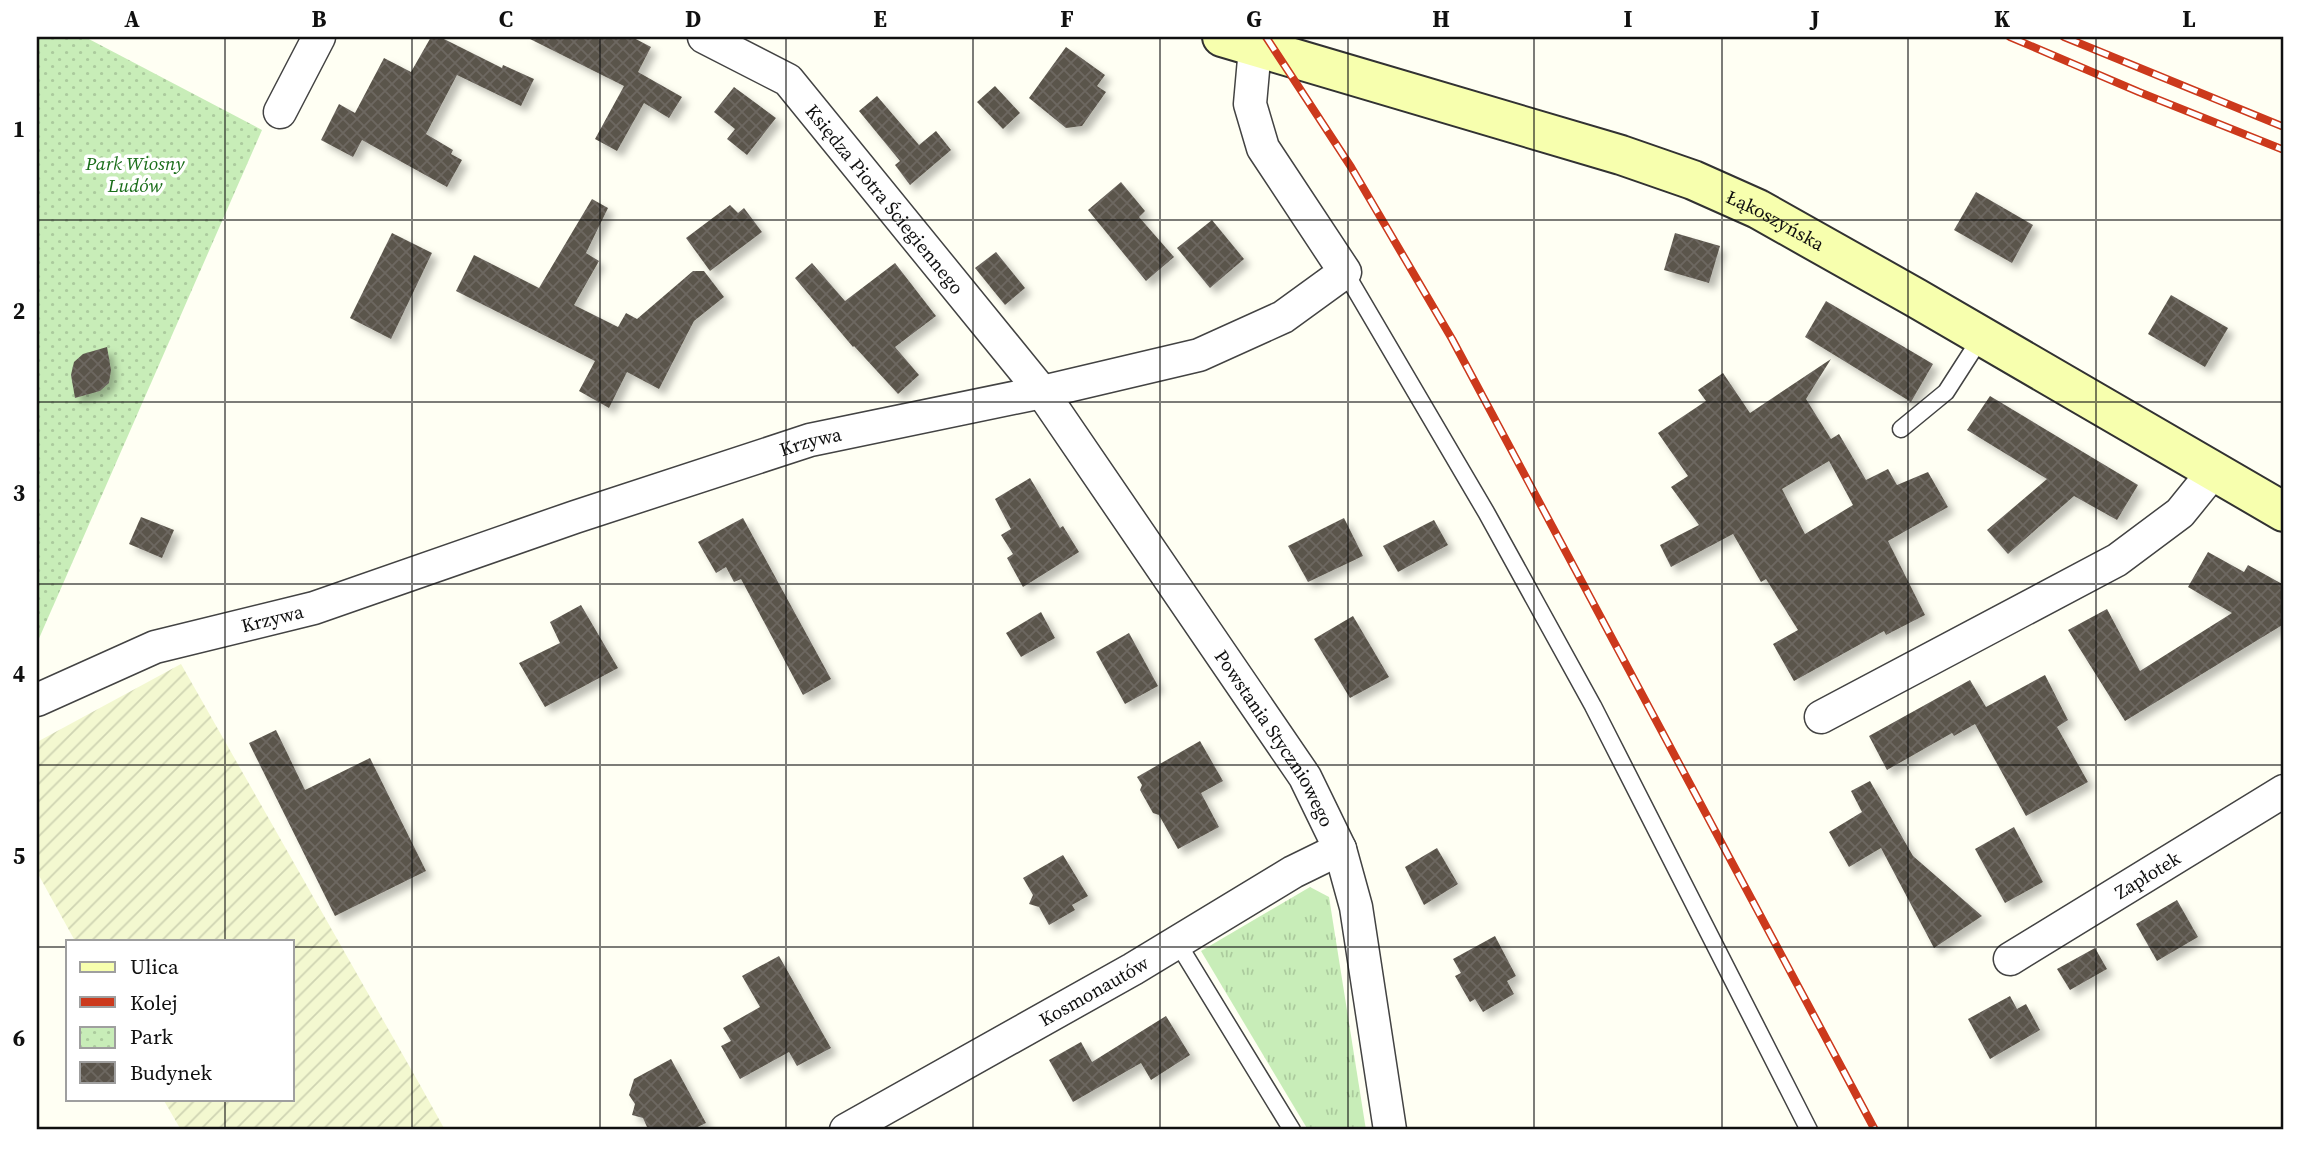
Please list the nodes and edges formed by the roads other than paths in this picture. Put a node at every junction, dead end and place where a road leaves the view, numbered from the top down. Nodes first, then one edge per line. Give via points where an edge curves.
1 (319, 37) edge
2 (704, 37) edge
3 (1238, 42) edge
4 (280, 112) dead end
5 (1345, 272) junction
6 (1982, 337) junction
7 (1042, 392) junction
8 (1901, 429) dead end
9 (2214, 471) junction
10 (2284, 512) edge
11 (37, 700) edge
12 (1821, 717) dead end
13 (2284, 791) edge
14 (1340, 849) junction
15 (1177, 942) junction
16 (2010, 959) dead end
17 (846, 1130) edge
18 (1292, 1130) edge
19 (1390, 1130) edge
20 (1809, 1130) edge

1 - 4 street
2 - 7 street, Księdza Piotra Ściegiennego via 788,80
3 - 5 street via 1263,148
3 - 6 street, Łąkoszyńska via 1693,180 1769,214
5 - 7 street, Krzywa via 1283,317 1199,355
5 - 20 lane via 1586,694
6 - 8 lane via 1946,392
6 - 9 street, Łąkoszyńska
7 - 11 street, Krzywa via 810,440 314,608 155,647
7 - 14 street, Powstania Styczniowego via 1305,777
9 - 10 street, Łąkoszyńska
9 - 12 street via 2180,513 2117,560
13 - 16 street, Zapłotek
14 - 15 street, Kosmonautów
14 - 19 street, Powstania Styczniowego via 1356,907
15 - 17 street, Kosmonautów
15 - 18 lane

